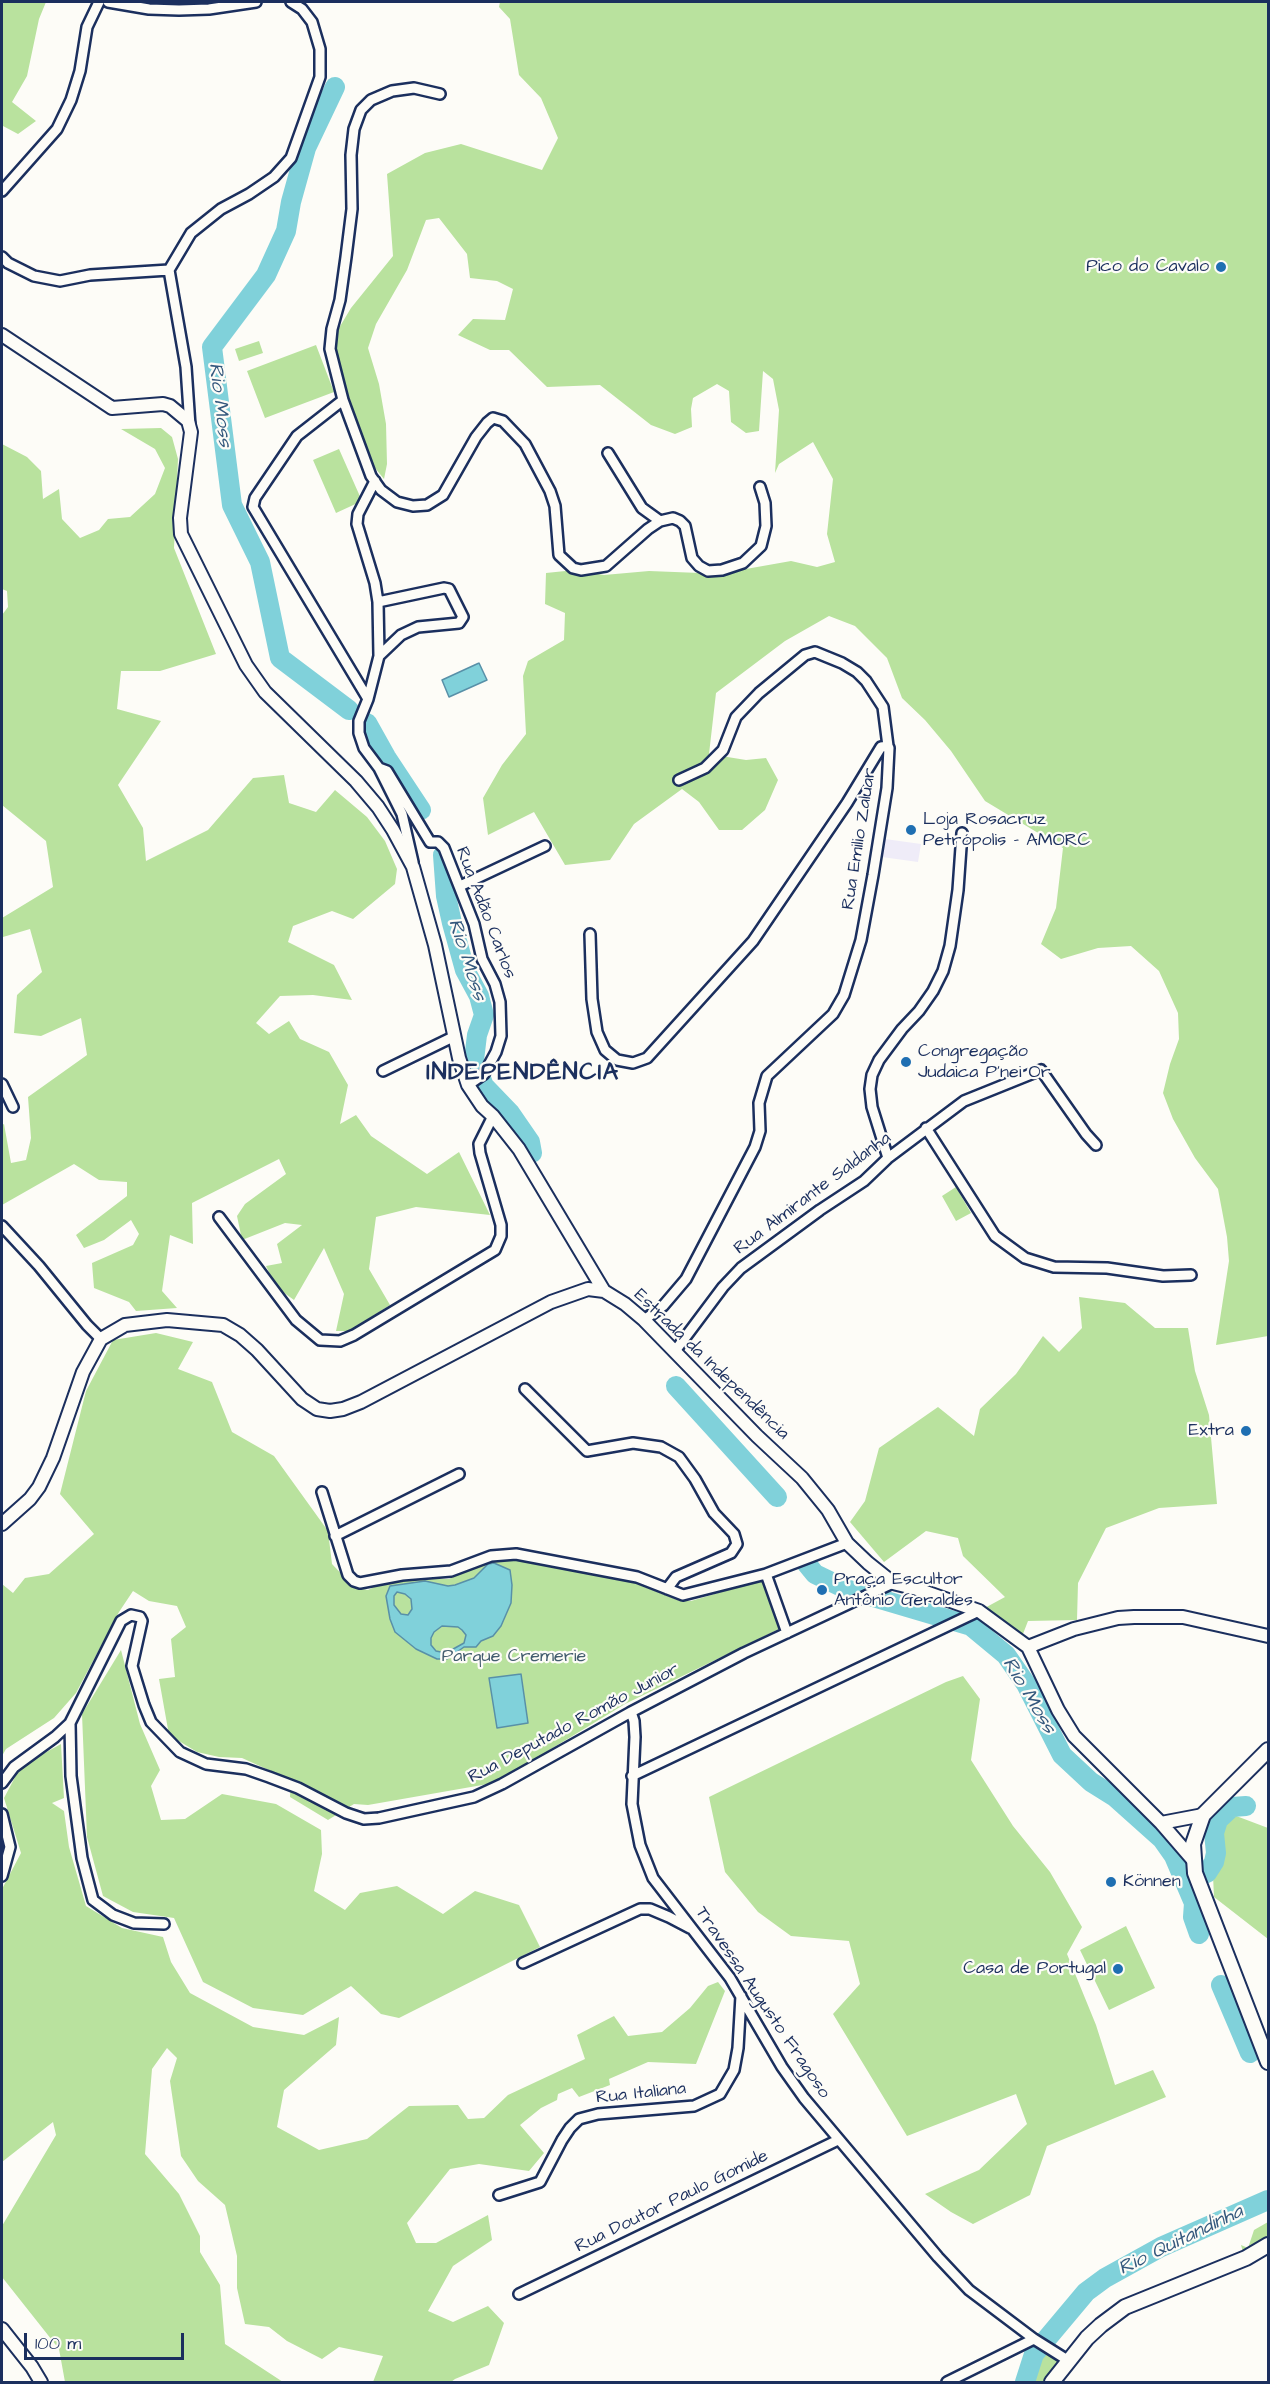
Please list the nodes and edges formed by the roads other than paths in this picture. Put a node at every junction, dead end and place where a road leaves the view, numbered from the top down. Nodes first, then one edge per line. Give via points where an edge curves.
1 (99, 2) edge
2 (108, 2) edge
3 (256, 2) edge
4 (291, 2) edge
5 (440, 94) dead end
6 (2, 191) edge
7 (2, 257) edge
8 (169, 270) junction
9 (2, 335) edge
10 (343, 400) junction
11 (191, 432) junction
12 (608, 453) dead end
13 (375, 481) junction
14 (760, 487) dead end
15 (660, 521) junction
16 (378, 602) junction
17 (379, 656) junction
18 (368, 699) junction
19 (888, 746) junction
20 (379, 768) junction
21 (679, 780) dead end
22 (962, 833) dead end
23 (545, 846) dead end
24 (413, 867) junction
25 (460, 886) junction
26 (590, 934) dead end
27 (455, 1036) junction
28 (383, 1071) dead end
29 (2, 1084) edge
30 (468, 1085) junction
31 (13, 1107) dead end
32 (494, 1116) junction
33 (926, 1128) junction
34 (1096, 1145) dead end
35 (888, 1158) junction
36 (219, 1217) dead end
37 (2, 1226) edge
38 (1191, 1275) dead end
39 (604, 1291) junction
40 (644, 1320) junction
41 (101, 1339) junction
42 (675, 1351) junction
43 (525, 1389) dead end
44 (459, 1474) dead end
45 (322, 1492) dead end
46 (2, 1524) edge
47 (335, 1536) junction
48 (847, 1544) junction
49 (766, 1574) junction
50 (893, 1584) junction
51 (667, 1589) junction
52 (979, 1611) junction
53 (787, 1633) junction
54 (1269, 1636) edge
55 (1028, 1647) junction
56 (631, 1712) junction
57 (70, 1723) junction
58 (1269, 1750) edge
59 (632, 1776) junction
60 (2, 1783) edge
61 (2, 1814) edge
62 (1203, 1815) junction
63 (1161, 1823) junction
64 (1193, 1860) junction
65 (2, 1876) edge
66 (164, 1924) dead end
67 (694, 1930) junction
68 (523, 1963) dead end
69 (741, 1996) junction
70 (1269, 2062) edge
71 (838, 2140) junction
72 (500, 2195) dead end
73 (1269, 2245) edge
74 (519, 2294) dead end
75 (2, 2329) edge
76 (1034, 2339) junction
77 (1069, 2361) junction
78 (40, 2382) edge
79 (947, 2382) edge
80 (1052, 2382) edge

1 - 6 street via 87,27 71,100 57,129
2 - 3 street via 179,10
4 - 8 street via 312,22 320,49 320,77 291,158 274,177 221,209 191,233
5 - 10 street via 414,88 392,91 371,100 361,110 354,129 352,209 330,349
7 - 8 street via 34,276 60,281
8 - 11 street via 186,367
9 - 11 street via 112,408 170,406 188,421
10 - 13 street
10 - 18 street via 297,436 255,498 254,507
11 - 24 street via 181,534 246,665 265,692 378,807
12 - 15 street via 642,508
13 - 15 street via 397,502 427,505 442,495 487,423 498,418 525,444 550,492 559,555 573,568 606,566
13 - 16 street via 357,524
14 - 15 street via 766,526 761,546 743,563 708,571 692,558 685,526 673,518
16 - 17 street
16 - 17 street via 444,588 449,590 463,617 459,622 418,627 401,635
17 - 18 street
18 - 20 street via 359,733 364,748
19 - 21 street via 883,707 866,681 842,663 815,652 805,655 736,717 723,750 705,768
19 - 26 street, Rua Emilio Zaluar via 880,747 847,803 753,941 647,1058 633,1063 616,1060 597,1032
19 - 40 street, Rua Emilio Zaluar via 887,788 873,874 861,940 844,995 833,1014 767,1076 759,1103 760,1131 755,1147 686,1279 663,1306
20 - 24 street via 402,814
20 - 25 street, Rua Adão Carlos via 387,771 430,842 438,842 444,848
22 - 35 street via 958,890 944,971 872,1075 872,1107
23 - 25 street
24 - 27 street
25 - 30 street, Rua Adão Carlos via 500,1002 501,1036 496,1052 484,1074
27 - 28 street
27 - 30 street
29 - 31 street
30 - 32 street
32 - 36 street via 479,1144 501,1225 495,1250 340,1341 320,1340 296,1320
32 - 39 street via 519,1149
33 - 34 street, Rua Almirante Saldanha via 964,1101 1041,1070
33 - 35 street, Rua Almirante Saldanha
33 - 38 street via 995,1236 1026,1258 1054,1267
35 - 42 street, Rua Almirante Saldanha via 864,1181 741,1268
37 - 41 street
39 - 40 street, Estrada da Independência
39 - 41 street, Estrada da Independência via 588,1288 566,1295 361,1402 330,1411 317,1409 302,1399 257,1350 223,1325 177,1320 140,1322 125,1325
40 - 42 street, Estrada da Independência
41 - 46 street via 83,1372 39,1487
42 - 48 street, Estrada da Independência via 818,1495
43 - 51 street via 587,1451 633,1443 661,1448 679,1457 695,1479 714,1513 734,1534 736,1548 681,1574
44 - 47 street
45 - 47 street
47 - 51 street via 348,1575 360,1583 452,1571 491,1556 516,1554 637,1577
48 - 49 street
48 - 50 street, Estrada da Independência
49 - 51 street via 690,1594
49 - 53 street
50 - 52 street, Estrada da Independência
50 - 53 street, Rua Deputado Romão Junior
52 - 55 street, Estrada da Independência
52 - 59 street
53 - 56 street, Rua Deputado Romão Junior
54 - 55 street via 1183,1617 1134,1617 1074,1629
55 - 63 street, Estrada da Independência via 1074,1736
56 - 57 street, Rua Deputado Romão Junior via 474,1797 364,1819 269,1777 246,1769 206,1764 180,1752 151,1722 144,1705 132,1666 142,1621 131,1615 121,1621
56 - 59 street, Travessa Augusto Fragoso via 635,1737
57 - 60 street, Rua Deputado Romão Junior via 14,1767
57 - 66 street via 70,1776 82,1858 93,1900 112,1915 134,1923
58 - 62 main road
59 - 67 street, Travessa Augusto Fragoso via 635,1825 653,1878
61 - 65 street via 10,1846
62 - 63 street
62 - 64 main road via 1192,1844
63 - 64 street, Estrada da Independência
64 - 70 main road via 1194,1873
67 - 68 street via 650,1909 640,1909
67 - 69 street, Travessa Augusto Fragoso
69 - 71 street, Travessa Augusto Fragoso via 782,2067
69 - 72 street, Rua Italiana via 734,2070 720,2094 694,2106 579,2119 562,2140 540,2182
71 - 74 street, Rua Doutor Paulo Gomide
71 - 76 street, Travessa Augusto Fragoso via 951,2273
73 - 77 main road via 1125,2307 1101,2325
75 - 78 street
76 - 77 street, Travessa Augusto Fragoso
76 - 79 street
77 - 80 main road

